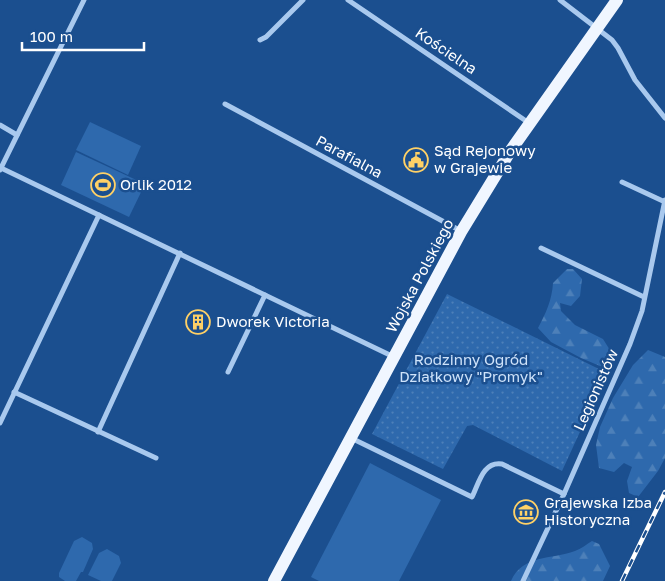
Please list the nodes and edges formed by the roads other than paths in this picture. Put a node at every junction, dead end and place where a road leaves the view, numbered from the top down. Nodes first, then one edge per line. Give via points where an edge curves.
1 (84, 0) edge
2 (303, 0) edge
3 (348, 0) edge
4 (560, 0) edge
5 (617, 0) edge
6 (597, 27) junction
7 (260, 40) dead end
8 (225, 104) dead end
9 (665, 118) edge
10 (530, 123) junction
11 (0, 125) edge
12 (17, 135) junction
13 (1, 170) edge
14 (622, 182) dead end
15 (665, 201) edge
16 (99, 215) junction
17 (461, 232) junction
18 (541, 248) dead end
19 (180, 253) junction
20 (265, 295) junction
21 (644, 297) junction
22 (394, 357) junction
23 (228, 372) dead end
24 (14, 392) junction
25 (0, 423) edge
26 (98, 432) junction
27 (351, 438) junction
28 (156, 458) dead end
29 (564, 494) junction
30 (274, 581) edge
31 (523, 581) edge

1 - 12 street
2 - 7 street
3 - 10 street, Kościelna
4 - 6 street
5 - 6 main road, Wojska Polskiego
6 - 9 street via 618,48 635,80
6 - 10 main road, Wojska Polskiego
8 - 17 street, Parafialna
10 - 17 main road, Wojska Polskiego
11 - 12 street
12 - 13 street
13 - 16 street
14 - 15 street
15 - 21 street, Legionistów
16 - 19 street
16 - 24 street
17 - 22 main road, Wojska Polskiego
18 - 21 street
19 - 20 street
19 - 26 street
20 - 22 street
20 - 23 street
21 - 29 street, Legionistów via 630,344
22 - 27 main road, Wojska Polskiego
24 - 25 street
24 - 26 street
26 - 28 street
27 - 29 street via 472,497 484,471 497,463
27 - 30 main road, Wojska Polskiego
29 - 31 street, Legionistów

